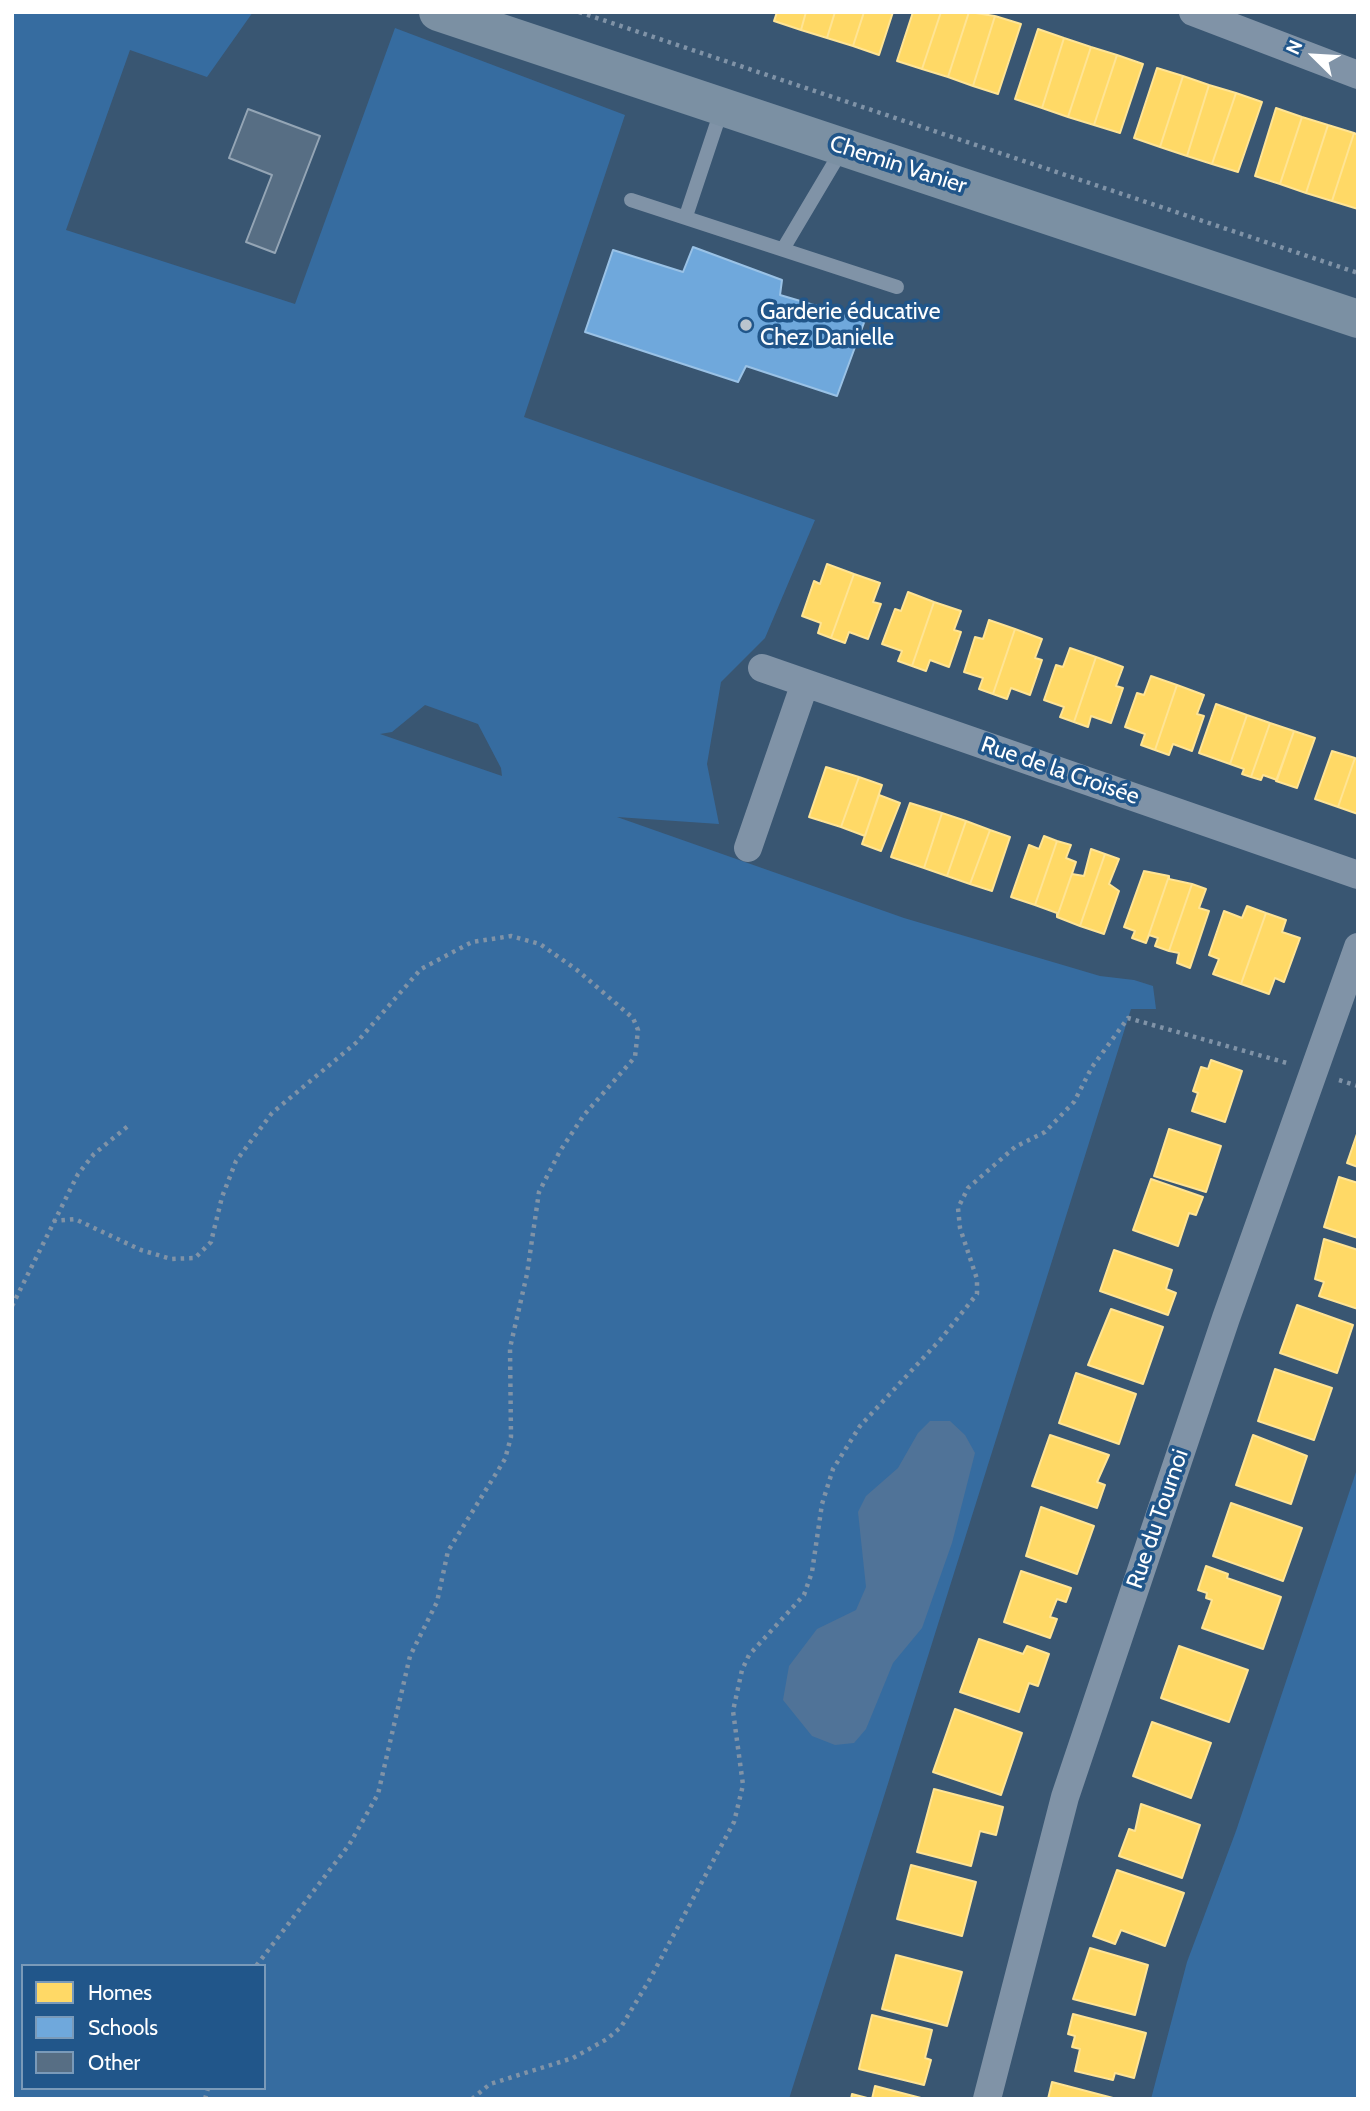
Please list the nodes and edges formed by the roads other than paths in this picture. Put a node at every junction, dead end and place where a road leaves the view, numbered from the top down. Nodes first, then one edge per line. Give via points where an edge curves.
1 (438, 12) edge
2 (1193, 12) edge
3 (1358, 75) edge
4 (722, 107) junction
5 (843, 147) junction
6 (631, 200) dead end
7 (686, 216) junction
8 (783, 249) junction
9 (898, 287) dead end
10 (1358, 318) edge
11 (762, 668) dead end
12 (805, 683) junction
13 (748, 848) dead end
14 (1358, 875) edge
15 (1358, 947) edge
16 (987, 2099) edge

1 - 4 main road, Chemin Vanier
2 - 3 street
4 - 5 main road, Chemin Vanier
4 - 7 lane
5 - 8 lane
5 - 10 main road, Chemin Vanier
6 - 7 lane
7 - 8 lane
8 - 9 lane
11 - 12 street, Rue de la Croisée
12 - 13 street
12 - 14 street, Rue de la Croisée
15 - 16 street, Rue du Tournoi via 1226,1318 1065,1797

